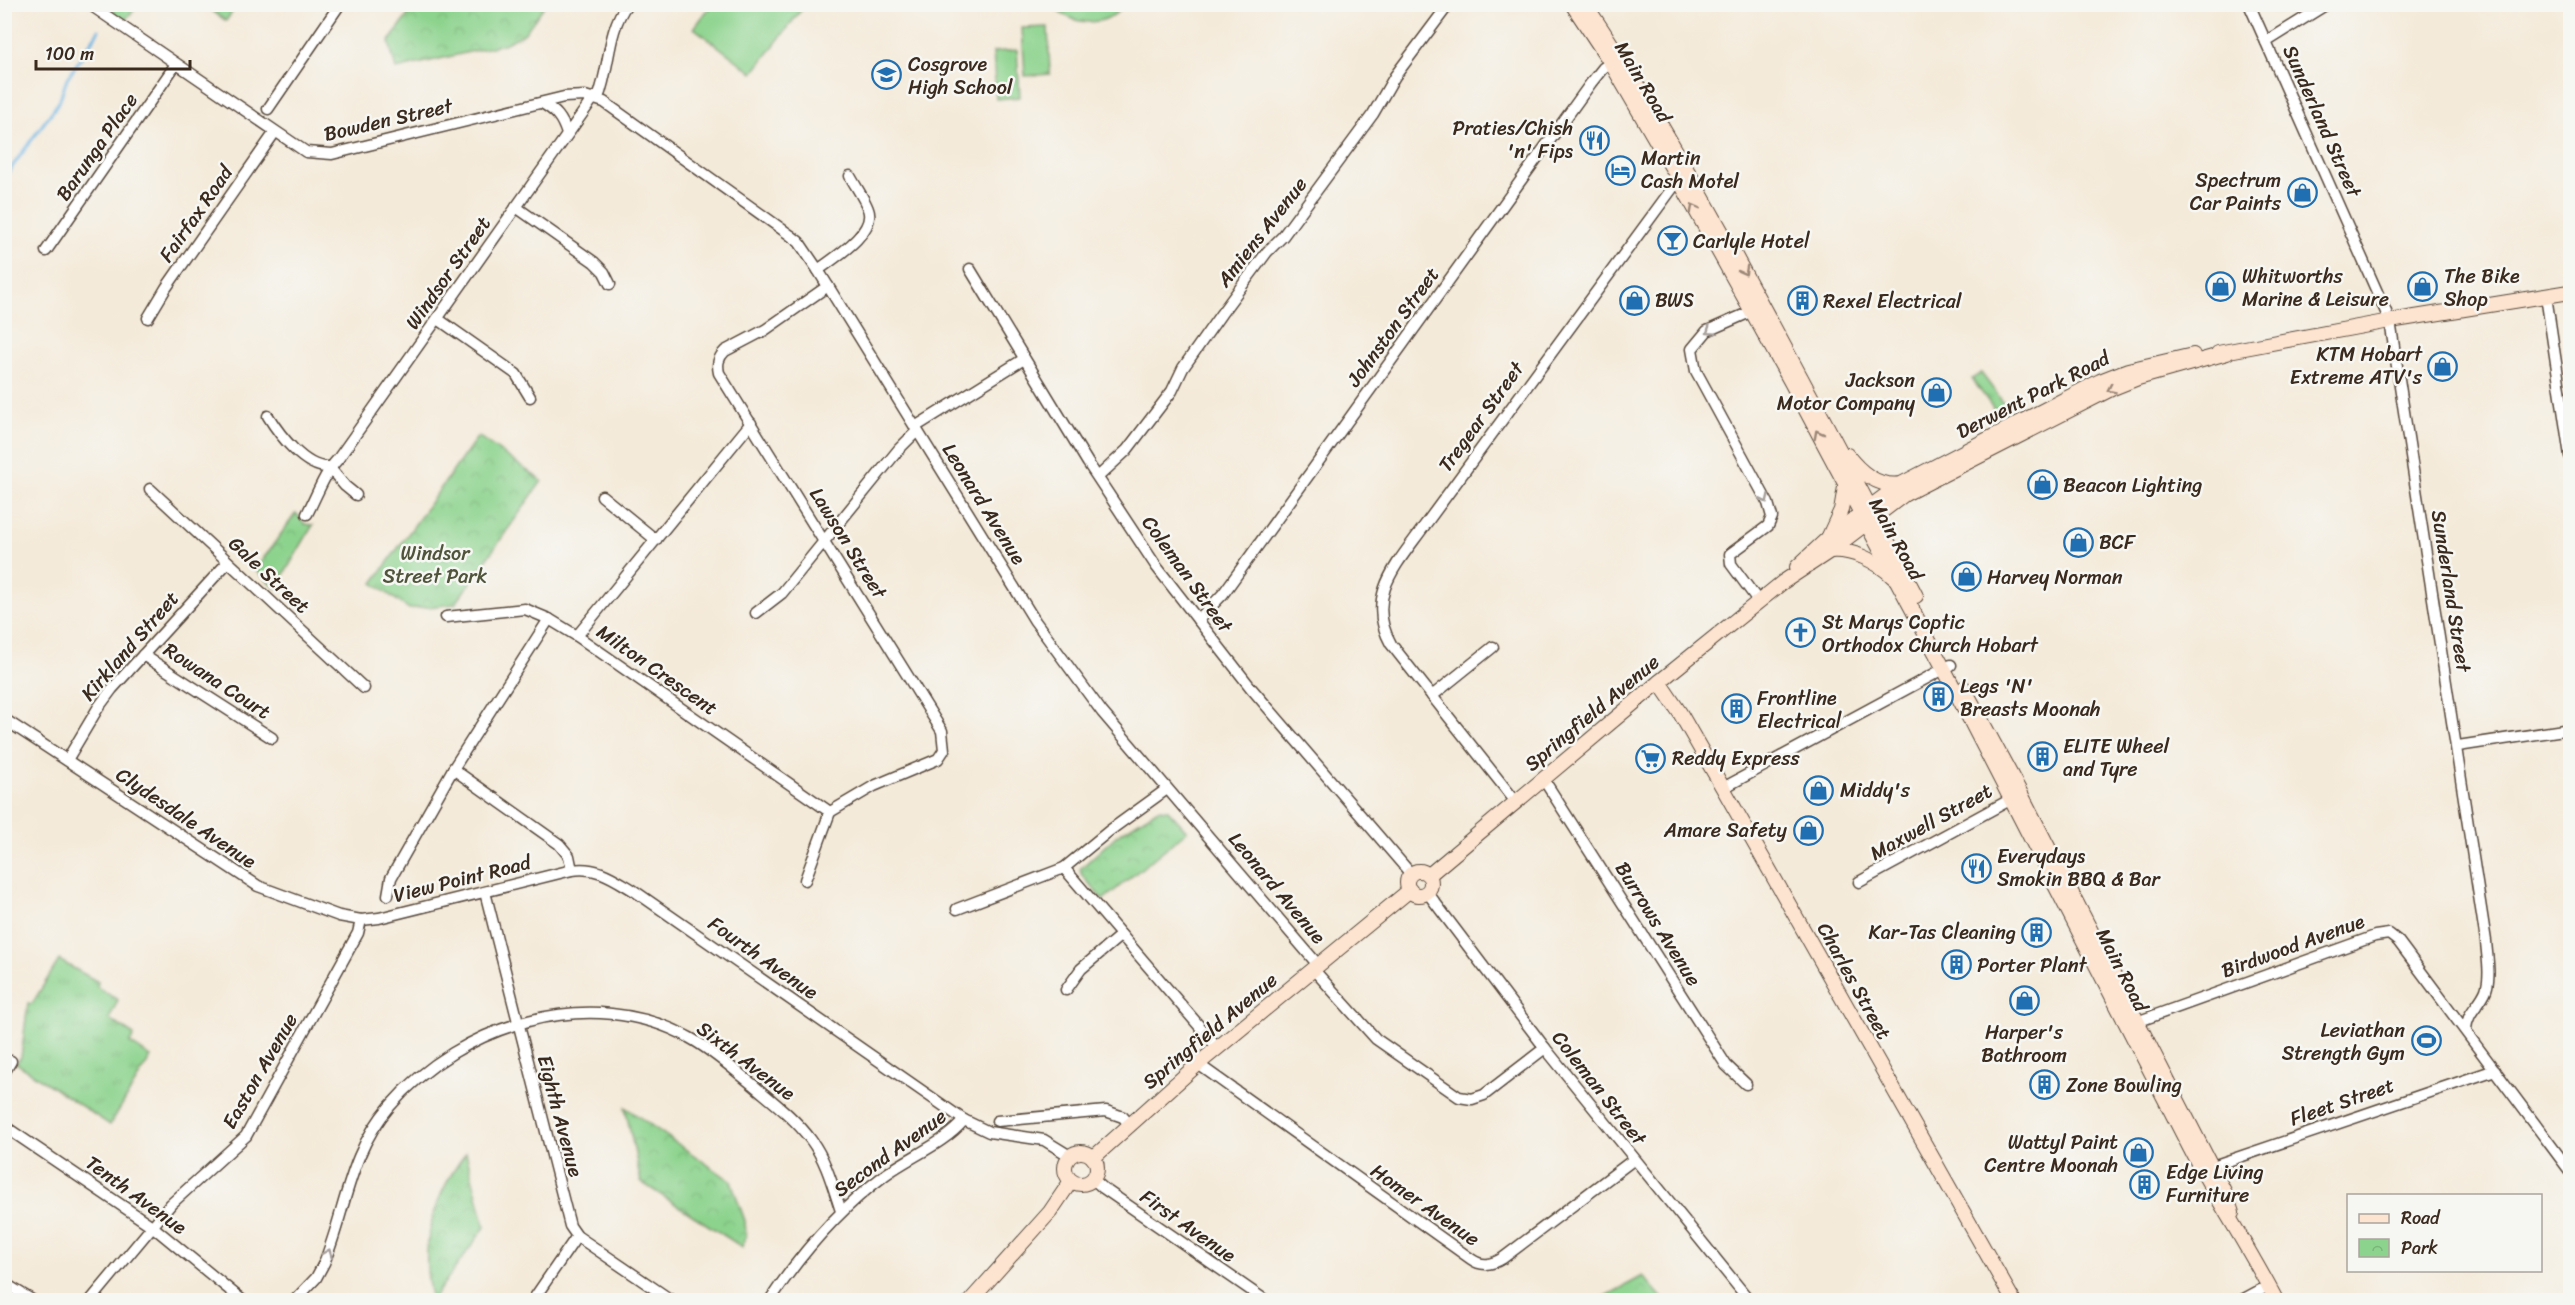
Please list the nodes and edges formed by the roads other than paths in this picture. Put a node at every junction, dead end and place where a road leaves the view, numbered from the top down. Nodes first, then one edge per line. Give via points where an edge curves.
1 (89, 4) edge
2 (340, 4) edge
3 (627, 4) edge
4 (1449, 4) edge
5 (1572, 4) edge
6 (1585, 4) edge
7 (2249, 4) edge
8 (2327, 4) edge
9 (2266, 42) junction
10 (1615, 60) junction
11 (176, 64) junction
12 (596, 98) junction
13 (542, 103) junction
14 (268, 110) dead end
15 (276, 132) junction
16 (567, 134) junction
17 (850, 176) dead end
18 (1685, 177) junction
19 (516, 207) junction
20 (46, 251) dead end
21 (970, 269) dead end
22 (818, 270) junction
23 (610, 284) dead end
24 (828, 286) junction
25 (2571, 292) edge
26 (2546, 296) junction
27 (1757, 309) junction
28 (148, 318) dead end
29 (438, 319) junction
30 (2390, 321) junction
31 (2227, 352) junction
32 (1024, 359) junction
33 (530, 397) dead end
34 (268, 416) dead end
35 (751, 423) junction
36 (1827, 426) junction
37 (916, 429) junction
38 (2571, 456) edge
39 (329, 467) junction
40 (1099, 476) junction
41 (1901, 484) junction
42 (1845, 486) junction
43 (150, 489) dead end
44 (356, 495) dead end
45 (602, 496) dead end
46 (307, 514) dead end
47 (1868, 515) junction
48 (656, 540) junction
49 (825, 540) junction
50 (1829, 545) junction
51 (228, 562) junction
52 (1898, 582) junction
53 (1759, 602) junction
54 (756, 613) dead end
55 (446, 617) dead end
56 (549, 620) junction
57 (1198, 621) junction
58 (576, 636) junction
59 (1493, 647) dead end
60 (143, 655) junction
61 (1948, 667) junction
62 (1659, 682) junction
63 (364, 688) dead end
64 (1432, 696) junction
65 (4, 719) edge
66 (2571, 729) edge
67 (272, 738) dead end
68 (2458, 746) junction
69 (67, 760) junction
70 (453, 769) junction
71 (1544, 780) junction
72 (1723, 788) junction
73 (1167, 789) junction
74 (2016, 796) junction
75 (1516, 802) junction
76 (830, 812) junction
77 (1064, 868) junction
78 (572, 870) junction
79 (1411, 874) junction
80 (1428, 875) junction
81 (805, 880) dead end
82 (1859, 882) dead end
83 (1410, 890) junction
84 (485, 892) junction
85 (1427, 892) junction
86 (388, 895) dead end
87 (957, 909) dead end
88 (361, 920) junction
89 (1121, 935) junction
90 (1316, 968) junction
91 (1066, 990) dead end
92 (517, 1023) junction
93 (2133, 1023) junction
94 (2466, 1029) junction
95 (1218, 1048) junction
96 (1545, 1048) junction
97 (11, 1061) dead end
98 (1198, 1064) junction
99 (2495, 1070) junction
100 (4, 1073) edge
101 (1746, 1084) dead end
102 (964, 1120) junction
103 (997, 1121) dead end
104 (1129, 1124) junction
105 (4, 1126) edge
106 (1070, 1156) junction
107 (1093, 1158) junction
108 (1633, 1160) junction
109 (2206, 1168) junction
110 (2571, 1171) edge
111 (1093, 1179) junction
112 (1071, 1181) junction
113 (841, 1211) junction
114 (152, 1226) junction
115 (577, 1236) junction
116 (4, 1283) edge
117 (2268, 1286) junction
118 (32, 1300) edge
119 (91, 1300) edge
120 (242, 1300) edge
121 (296, 1300) edge
122 (532, 1300) edge
123 (671, 1300) edge
124 (770, 1300) edge
125 (971, 1300) edge
126 (1265, 1300) edge
127 (1749, 1300) edge
128 (2013, 1300) edge
129 (2242, 1300) edge
130 (2276, 1300) edge

1 - 11 street, Bowden Street
2 - 14 street
3 - 12 street, Windsor Street via 616,21 604,80
4 - 40 street, Amiens Avenue via 1395,76 1373,114 1221,314 1183,368 1172,391 1127,450
5 - 10 street, Main Road
6 - 10 street, Main Road
7 - 9 street, Sunderland Street
8 - 9 street
9 - 30 street, Sunderland Street
10 - 18 street, Main Road
10 - 57 street, Johnston Street via 1591,83 1223,594
11 - 15 street, Bowden Street
11 - 20 street, Barunga Place
12 - 13 street, Bowden Street via 575,96
12 - 16 street, Windsor Street
12 - 22 street, Leonard Avenue via 790,234
13 - 15 street, Bowden Street via 327,154 306,152
13 - 16 street via 560,117
15 - 28 street, Fairfax Road
16 - 19 street, Windsor Street
17 - 22 street via 869,210 868,226 847,249
18 - 27 street, Main Road
18 - 64 street, Tregear Street via 1432,515 1384,586 1380,605 1386,635
19 - 23 street via 594,262
19 - 29 street, Windsor Street
21 - 32 street, Coleman Street
22 - 24 street, Leonard Avenue
24 - 35 street, Lawson Street via 720,356 720,373
24 - 37 street, Leonard Avenue
25 - 26 street, Derwent Park Road
26 - 30 street, Derwent Park Road
26 - 38 street
27 - 36 street, Main Road
42 -> 27 street, Main Road
27 -> 53 street via 1707,331 1692,349 1692,356 1696,371 1772,517 1763,530 1730,554 1731,564
29 - 33 street via 516,374
29 - 39 street, Windsor Street
30 - 31 street, Derwent Park Road
30 - 68 street, Sunderland Street
31 - 41 street, Derwent Park Road via 2181,357 2123,372
31 -> 47 street, Derwent Park Road via 2113,388
32 - 37 street
32 - 40 street, Coleman Street
34 - 39 street via 285,441 317,466
35 - 48 street
35 - 49 street, Lawson Street
36 - 41 street via 1857,467 1885,485
36 - 47 street, Main Road
37 - 49 street
37 - 73 street, Leonard Avenue via 1035,621
39 - 44 street
39 - 46 street, Windsor Street
40 - 57 street, Coleman Street via 1146,552
41 - 47 street, Derwent Park Road
42 - 47 street, Main Road
42 - 50 street
43 - 51 street, Gale Street
45 - 48 street
47 - 50 street, Springfield Avenue
47 - 52 street, Main Road
47 - 61 street, Main Road
48 - 58 street
49 - 54 street via 782,593
49 - 76 street, Lawson Street via 942,731 944,750 929,765 874,786
50 - 52 street via 1869,560
50 - 53 street, Springfield Avenue
51 - 60 street, Kirkland Street
51 - 63 street, Gale Street
52 - 61 street, Main Road
53 - 62 street, Springfield Avenue
55 - 56 street, Milton Crescent via 525,609
56 - 58 street, Milton Crescent
56 - 70 street
57 - 79 street, Coleman Street
58 - 76 street, Milton Crescent
59 - 64 street
60 - 67 street, Rowana Court
60 - 69 street, Kirkland Street via 104,699
61 - 72 street
61 - 74 street, Main Road
62 - 71 street, Springfield Avenue
62 - 72 street, Charles Street
64 - 75 street, Tregear Street
65 - 69 street, Clydesdale Avenue
66 - 68 street
68 - 94 street, Sunderland Street via 2489,980 2469,1013
69 - 88 street, Clydesdale Avenue via 258,886 339,916
70 - 78 street via 559,844 569,856
70 - 86 street via 391,878
71 - 75 street, Springfield Avenue
71 - 101 street, Burrows Avenue via 1726,1065
72 - 128 street, Charles Street
73 - 77 street
73 - 90 street, Leonard Avenue
74 - 82 street, Maxwell Street
74 - 93 street, Main Road
75 - 80 street, Springfield Avenue
76 - 81 street
77 - 87 street
77 - 89 street
78 - 84 street, View Point Road
78 - 102 street, Fourth Avenue via 599,871 633,890
79 - 80 street via 1420,871
79 - 83 street via 1407,884
80 - 85 street via 1431,886
83 - 85 street via 1416,894
83 - 90 street, Springfield Avenue
84 - 88 street, View Point Road
84 - 92 street, Eighth Avenue
85 - 96 street, Coleman Street
88 - 114 street, Easton Avenue via 358,933 252,1127
89 - 91 street via 1081,969
89 - 95 street
90 - 95 street, Springfield Avenue
90 - 96 street, Leonard Avenue via 1376,1039 1460,1097 1472,1100 1484,1095
92 - 113 street, Sixth Avenue via 561,1015 608,1013 651,1022 689,1038 730,1066 802,1129 819,1154
92 - 115 street, Eighth Avenue via 569,1221
121 -> 92 street, Sixth Avenue via 324,1263 351,1175 366,1141 390,1106 424,1074 466,1045
93 - 94 street, Birdwood Avenue via 2389,934
93 - 109 street, Main Road
94 - 99 street
95 - 98 street, Springfield Avenue
96 - 108 street, Coleman Street
97 - 100 street
98 - 104 street, Springfield Avenue
98 - 108 street, Homer Avenue via 1483,1265 1503,1258
99 - 109 street, Fleet Street
99 - 110 street
102 - 106 street, Fourth Avenue via 989,1132 1044,1140
102 - 113 street, Second Avenue
103 - 104 street via 1106,1111 1123,1117
104 - 107 street, Springfield Avenue
105 - 114 street, Tenth Avenue
106 - 107 street via 1084,1152
106 - 112 street via 1065,1169
107 - 111 street via 1097,1168
108 - 127 street, Coleman Street
109 - 117 street, Main Road via 2215,1196 2238,1229
111 - 112 street via 1080,1184
111 - 126 street, First Avenue
112 - 125 street via 1050,1212
113 - 124 street, Second Avenue via 813,1241
114 - 119 street, Easton Avenue
114 - 120 street, Tenth Avenue
115 - 122 street
115 - 123 street
116 - 118 street
117 - 129 street
117 - 130 street, Main Road

